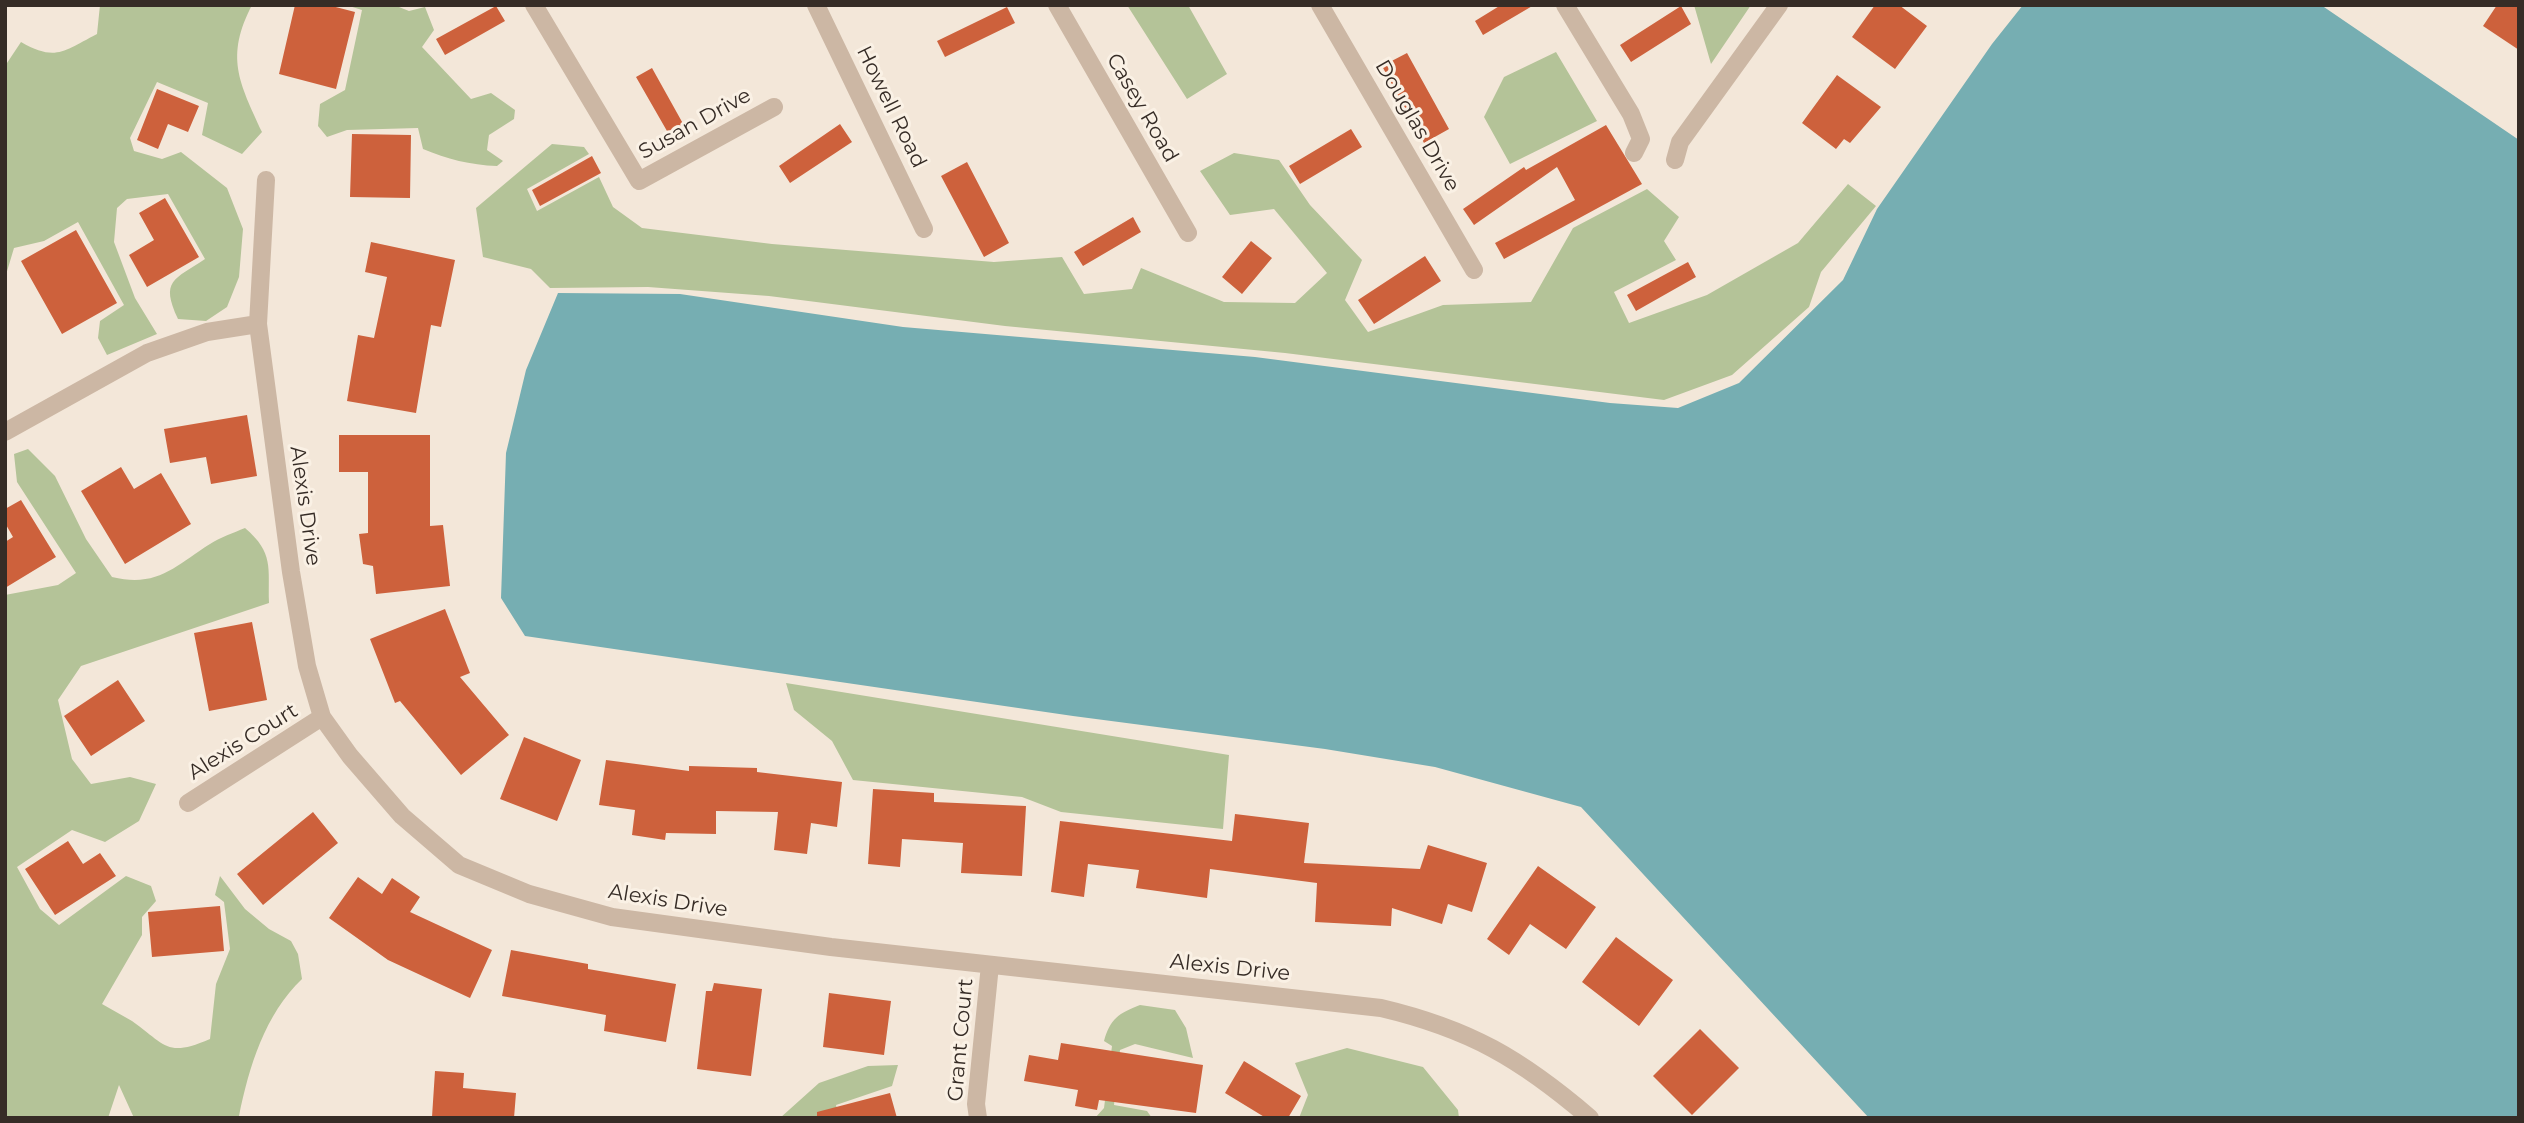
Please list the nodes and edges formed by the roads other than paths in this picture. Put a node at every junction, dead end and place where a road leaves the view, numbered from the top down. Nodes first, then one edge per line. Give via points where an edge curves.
1 (534, 5) edge
2 (816, 5) edge
3 (1057, 5) edge
4 (1320, 5) edge
5 (1565, 5) edge
6 (1779, 5) edge
7 (774, 107) dead end
8 (1634, 153) dead end
9 (1675, 160) dead end
10 (266, 180) dead end
11 (924, 229) dead end
12 (1188, 233) dead end
13 (1474, 270) dead end
14 (258, 324) junction
15 (5, 432) edge
16 (322, 717) junction
17 (188, 803) dead end
18 (990, 965) junction
19 (978, 1118) edge
20 (1590, 1118) edge

1 - 7 street, Susan Drive via 639,181
2 - 11 street, Howell Road
3 - 12 street, Casey Road
4 - 13 street, Douglas Drive
5 - 8 street via 1631,114 1641,138
6 - 9 street via 1680,142
10 - 14 street, Alexis Drive
14 - 15 street via 207,332 147,353
14 - 16 street, Alexis Drive via 300,634
16 - 17 street, Alexis Court
16 - 18 street, Alexis Drive via 377,791 459,865 529,894 612,917
18 - 19 street, Grant Court
18 - 20 street, Alexis Drive via 1283,996 1419,1017 1477,1039 1520,1063

